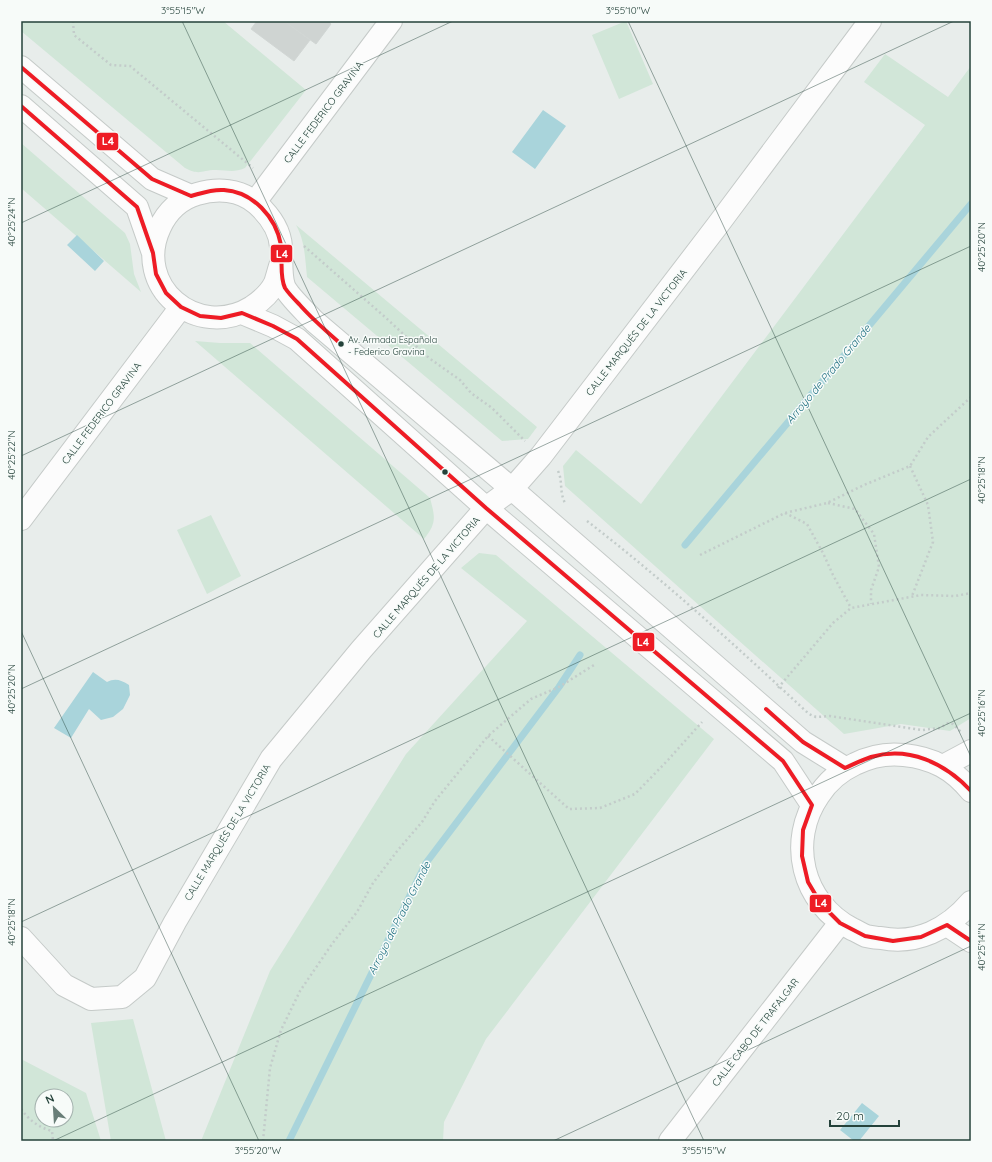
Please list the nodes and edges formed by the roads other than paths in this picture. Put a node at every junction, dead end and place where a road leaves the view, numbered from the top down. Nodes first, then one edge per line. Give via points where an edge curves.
1 (391, 21) edge
2 (870, 21) edge
3 (21, 67) edge
4 (21, 106) edge
5 (191, 196) junction
6 (255, 202) junction
7 (153, 253) junction
8 (281, 263) junction
9 (181, 307) junction
10 (242, 313) junction
11 (512, 489) junction
12 (486, 508) junction
13 (21, 519) edge
14 (971, 751) edge
15 (943, 766) junction
16 (845, 768) junction
17 (971, 792) edge
18 (812, 805) junction
19 (971, 902) edge
20 (840, 923) junction
21 (947, 925) junction
22 (21, 938) edge
23 (971, 941) edge
24 (670, 1141) edge

1 - 6 street, CALLE FEDERICO GRAVINA
2 - 11 street, CALLE MARQUÉS DE LA VICTORIA via 713,233 541,456
3 - 5 street via 152,179
4 - 7 street via 137,207
5 - 6 street via 207,191 224,190 240,194
5 - 7 street via 175,205 163,219
6 - 8 street via 268,214 276,229 281,246
7 - 9 street via 156,274 166,293
8 - 10 street via 274,284 261,302
8 - 11 street via 285,287 314,320
9 - 10 street via 200,316 221,318
9 - 13 street, CALLE FEDERICO GRAVINA
10 - 12 street via 297,339
11 - 12 street, CALLE MARQUÉS DE LA VICTORIA
11 - 16 street via 803,742
12 - 18 street via 783,761
12 - 22 street, CALLE MARQUÉS DE LA VICTORIA via 361,650 271,759 145,978 122,997 91,1000 64,985
14 - 15 street
15 - 16 street via 919,756 894,754 869,757
15 - 17 street via 964,782
16 - 18 street via 826,784
18 - 20 street via 803,830 802,856 808,882 821,904
19 - 21 street
20 - 21 street via 865,936 893,941 921,937
20 - 24 street, CALLE CABO DE TRAFALGAR
21 - 23 street

